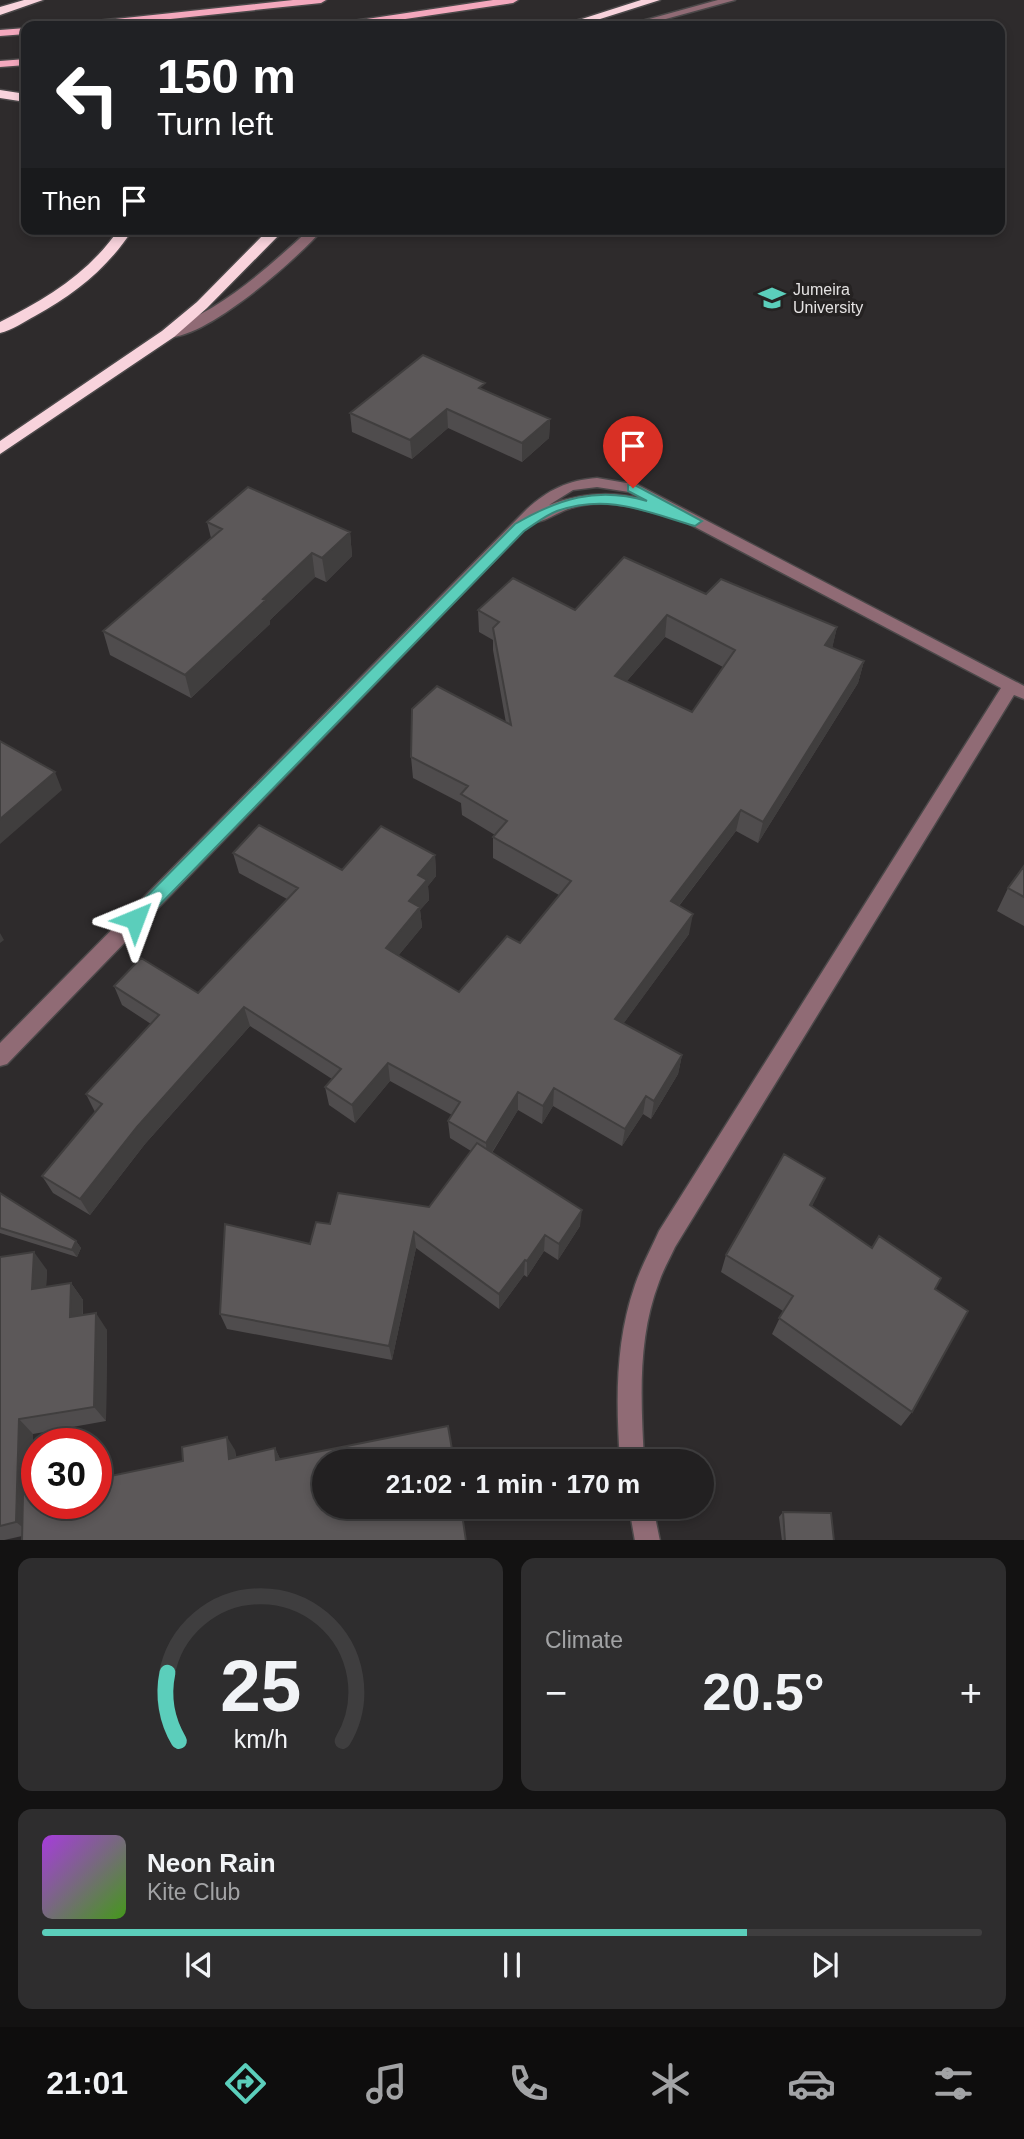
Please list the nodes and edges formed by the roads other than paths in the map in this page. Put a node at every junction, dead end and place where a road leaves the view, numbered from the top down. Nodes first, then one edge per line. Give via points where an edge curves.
1 (37, 0) edge
2 (321, 0) edge
3 (513, 0) edge
4 (654, 0) edge
5 (730, 0) edge
6 (0, 11) edge
7 (125, 21) edge
8 (373, 21) edge
9 (583, 21) edge
10 (648, 21) edge
11 (21, 31) edge
12 (0, 33) edge
13 (21, 62) edge
14 (0, 64) edge
15 (0, 94) edge
16 (21, 97) edge
17 (121, 235) edge
18 (272, 235) edge
19 (310, 235) edge
20 (0, 328) edge
21 (168, 334) junction
22 (0, 449) edge
23 (1017, 689) edge
24 (0, 1056) edge
25 (631, 1449) edge
26 (643, 1519) edge
27 (648, 1540) edge

1 - 6 highway
2 - 7 main road
3 - 8 main road
4 - 9 highway
5 - 10 street
11 - 12 main road
13 - 14 main road
15 - 16 highway
17 - 20 highway via 78,282
18 - 21 highway
19 - 21 street via 228,308
21 - 22 highway
23 - 24 street via 695,521 632,501 599,498 552,508 519,527
23 - 25 street via 667,1239 645,1288 632,1342 628,1401
26 - 27 street

